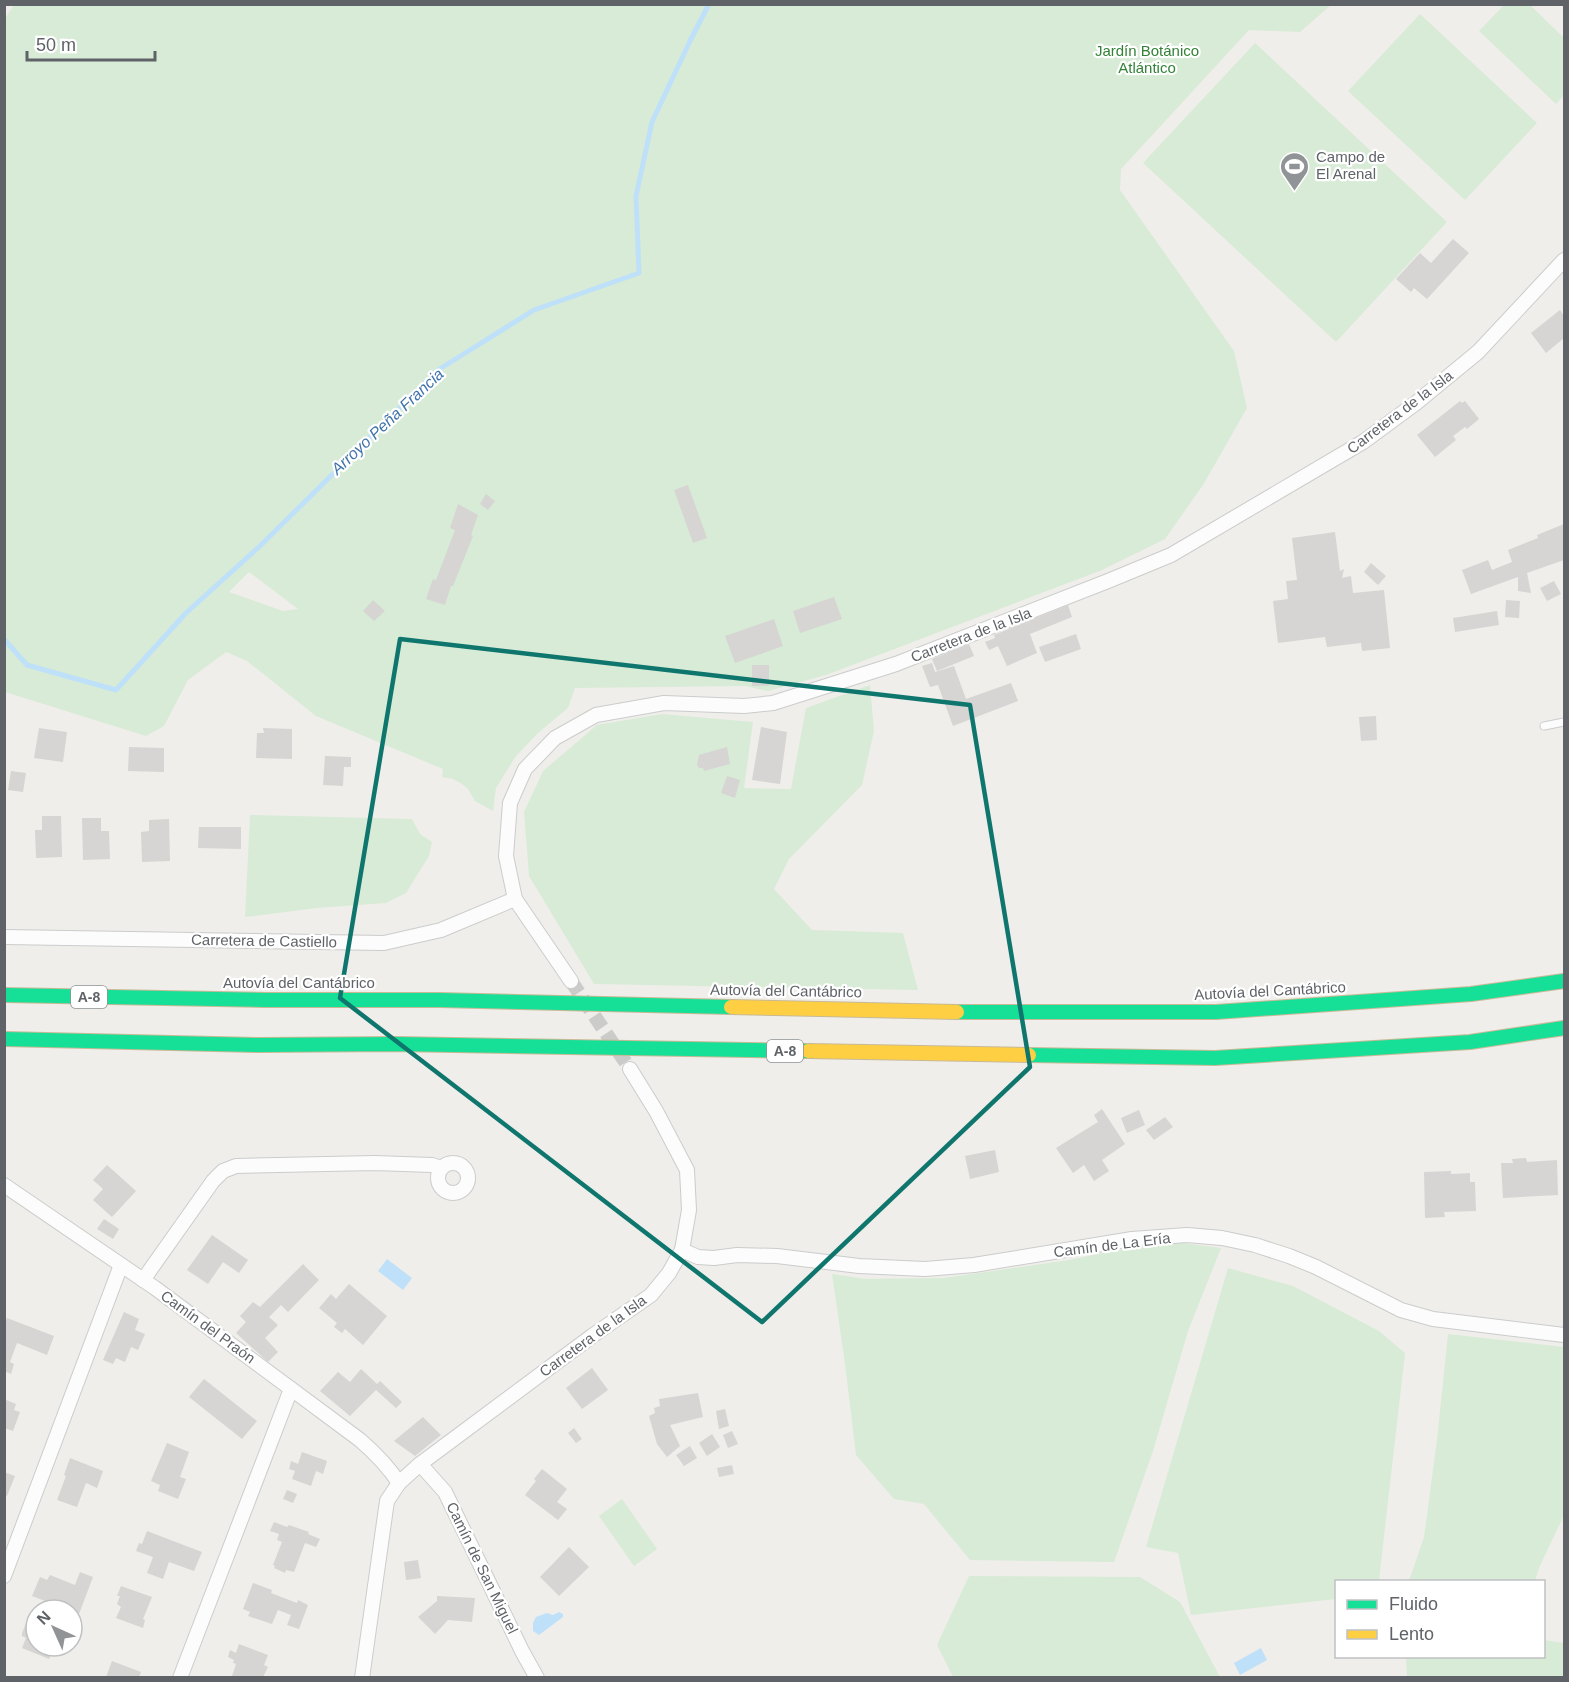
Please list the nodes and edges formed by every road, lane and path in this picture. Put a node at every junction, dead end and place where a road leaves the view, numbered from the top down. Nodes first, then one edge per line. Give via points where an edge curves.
1 (1564, 260) edge
2 (1564, 722) edge
3 (1544, 726) dead end
4 (515, 899) junction
5 (4, 937) edge
6 (572, 981) tunnel mouth
7 (1564, 981) edge
8 (4, 995) edge
9 (1564, 1028) edge
10 (4, 1039) edge
11 (396, 1044) junction
12 (154, 1056) dead end
13 (630, 1069) tunnel mouth
14 (441, 1168) dead end
15 (4, 1185) edge
16 (682, 1250) junction
17 (121, 1265) junction
18 (143, 1280) junction
19 (1564, 1335) edge
20 (291, 1389) junction
21 (420, 1464) junction
22 (399, 1483) junction
23 (4, 1576) edge
24 (180, 1677) edge
25 (362, 1677) edge
26 (537, 1677) edge

1 - 4 street, Carretera de la Isla via 1478,352 1416,404 1354,448 1171,555 896,664 773,703 664,703 596,715 555,738 525,769 510,803 506,856
2 - 3 lane
4 - 5 street, Carretera de Castiello via 441,930 384,943
4 - 6 street, Carretera de la Isla
7 - 8 highway, Autovía del Cantábrico / A-8 via 1471,994 1216,1012
9 - 11 highway, A-8 via 1470,1042 1215,1058
10 - 11 highway, A-8
11 - 12 highway via 258,1056
13 - 16 street, Carretera de la Isla via 687,1170 689,1210
14 - 18 street via 410,1164 236,1166 213,1181
15 - 17 street, Camín del Praón
16 - 19 street, Camín de La Ería via 698,1257 777,1256 925,1269 974,1265 1132,1239 1188,1235 1222,1238 1289,1256 1401,1310 1422,1316
16 - 21 street, Carretera de la Isla via 651,1295
17 - 18 street, Camín del Praón
17 - 23 street
18 - 20 street, Camín del Praón
20 - 22 street, Camín del Praón via 360,1440
20 - 24 street
21 - 22 street, Carretera de la Isla
21 - 26 street, Camín de San Miguel via 445,1491
22 - 25 street via 387,1501

